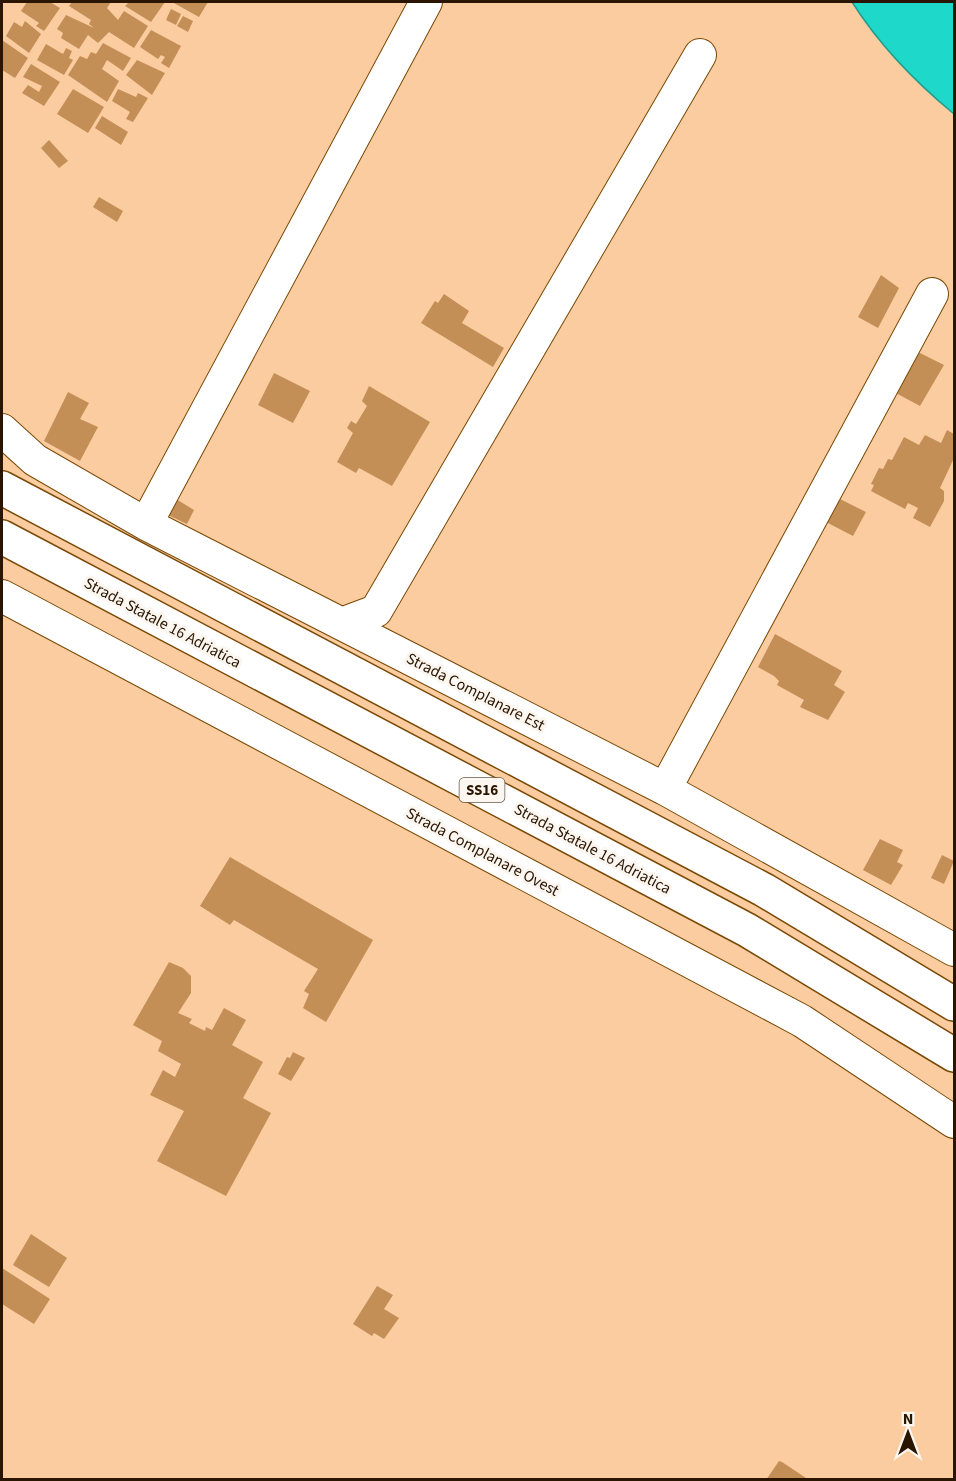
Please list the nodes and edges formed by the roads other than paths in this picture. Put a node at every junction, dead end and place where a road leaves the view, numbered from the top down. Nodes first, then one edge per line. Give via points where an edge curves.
1 (426, 2) edge
2 (700, 55) dead end
3 (932, 294) dead end
4 (2, 430) edge
5 (2, 488) edge
6 (146, 524) junction
7 (2, 537) edge
8 (2, 596) edge
9 (344, 623) junction
10 (665, 789) junction
11 (954, 950) edge
12 (954, 1004) edge
13 (954, 1055) edge
14 (954, 1122) edge

1 - 6 street
2 - 9 street via 376,611
3 - 10 street
4 - 6 street, Strada Complanare Est via 35,460
5 - 12 highway, SS16 via 764,890
6 - 9 street, Strada Complanare Est
7 - 13 highway, Strada Statale 16 Adriatica / SS16 via 747,930
8 - 14 street, Strada Complanare Ovest via 802,1021
9 - 10 street, Strada Complanare Est
10 - 11 street, Strada Complanare Est

